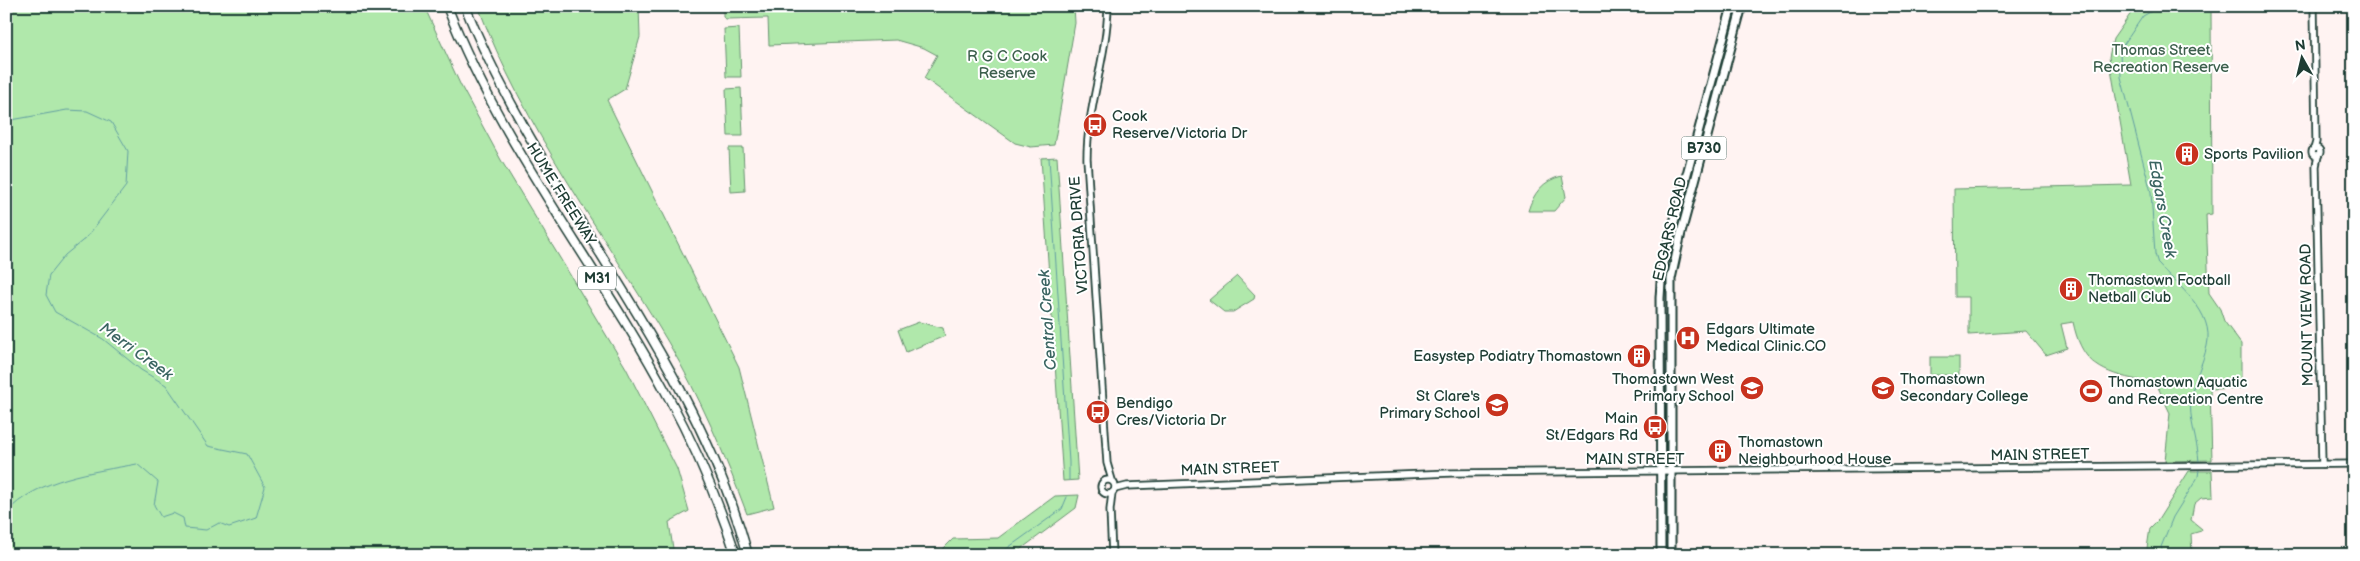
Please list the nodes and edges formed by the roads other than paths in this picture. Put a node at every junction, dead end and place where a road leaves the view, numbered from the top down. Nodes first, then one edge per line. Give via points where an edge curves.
1 (447, 6) edge
2 (465, 6) edge
3 (1108, 6) edge
4 (1732, 6) edge
5 (1742, 6) edge
6 (2314, 6) edge
7 (1107, 464) junction
8 (2322, 464) junction
9 (2354, 464) edge
10 (1660, 471) junction
11 (1671, 472) junction
12 (1105, 480) junction
13 (1113, 481) junction
14 (1127, 486) junction
15 (1114, 491) junction
16 (1104, 493) junction
17 (1110, 510) junction
18 (736, 555) edge
19 (748, 555) edge
20 (1112, 555) edge
21 (1661, 555) edge
22 (1671, 555) edge

1 - 18 highway, HUME FREEWAY / M31 via 474,70 503,126 668,396 710,484
2 - 19 highway, HUME FREEWAY / M31 via 492,69 523,128 688,401 721,475
3 - 7 street, VICTORIA DRIVE via 1086,159
4 - 10 main road, EDGARS ROAD / B730 via 1662,268
5 - 11 main road, EDGARS ROAD / B730 via 1672,272 1669,316
6 - 8 street, MOUNT VIEW ROAD
7 - 12 street, VICTORIA DRIVE
7 - 13 street, VICTORIA DRIVE
8 - 9 street, MAIN STREET
8 - 11 street, MAIN STREET
10 - 11 street, MAIN STREET
10 - 14 street, MAIN STREET via 1424,474
10 - 21 main road, EDGARS ROAD / B730
11 - 22 main road, EDGARS ROAD / B730
12 - 13 street, MAIN STREET
12 - 16 street, VICTORIA DRIVE via 1101,486
13 - 14 street, MAIN STREET
13 - 15 street, VICTORIA DRIVE
14 - 15 street, MAIN STREET
15 - 16 street, MAIN STREET
15 - 17 street
16 - 17 street
17 - 20 street

